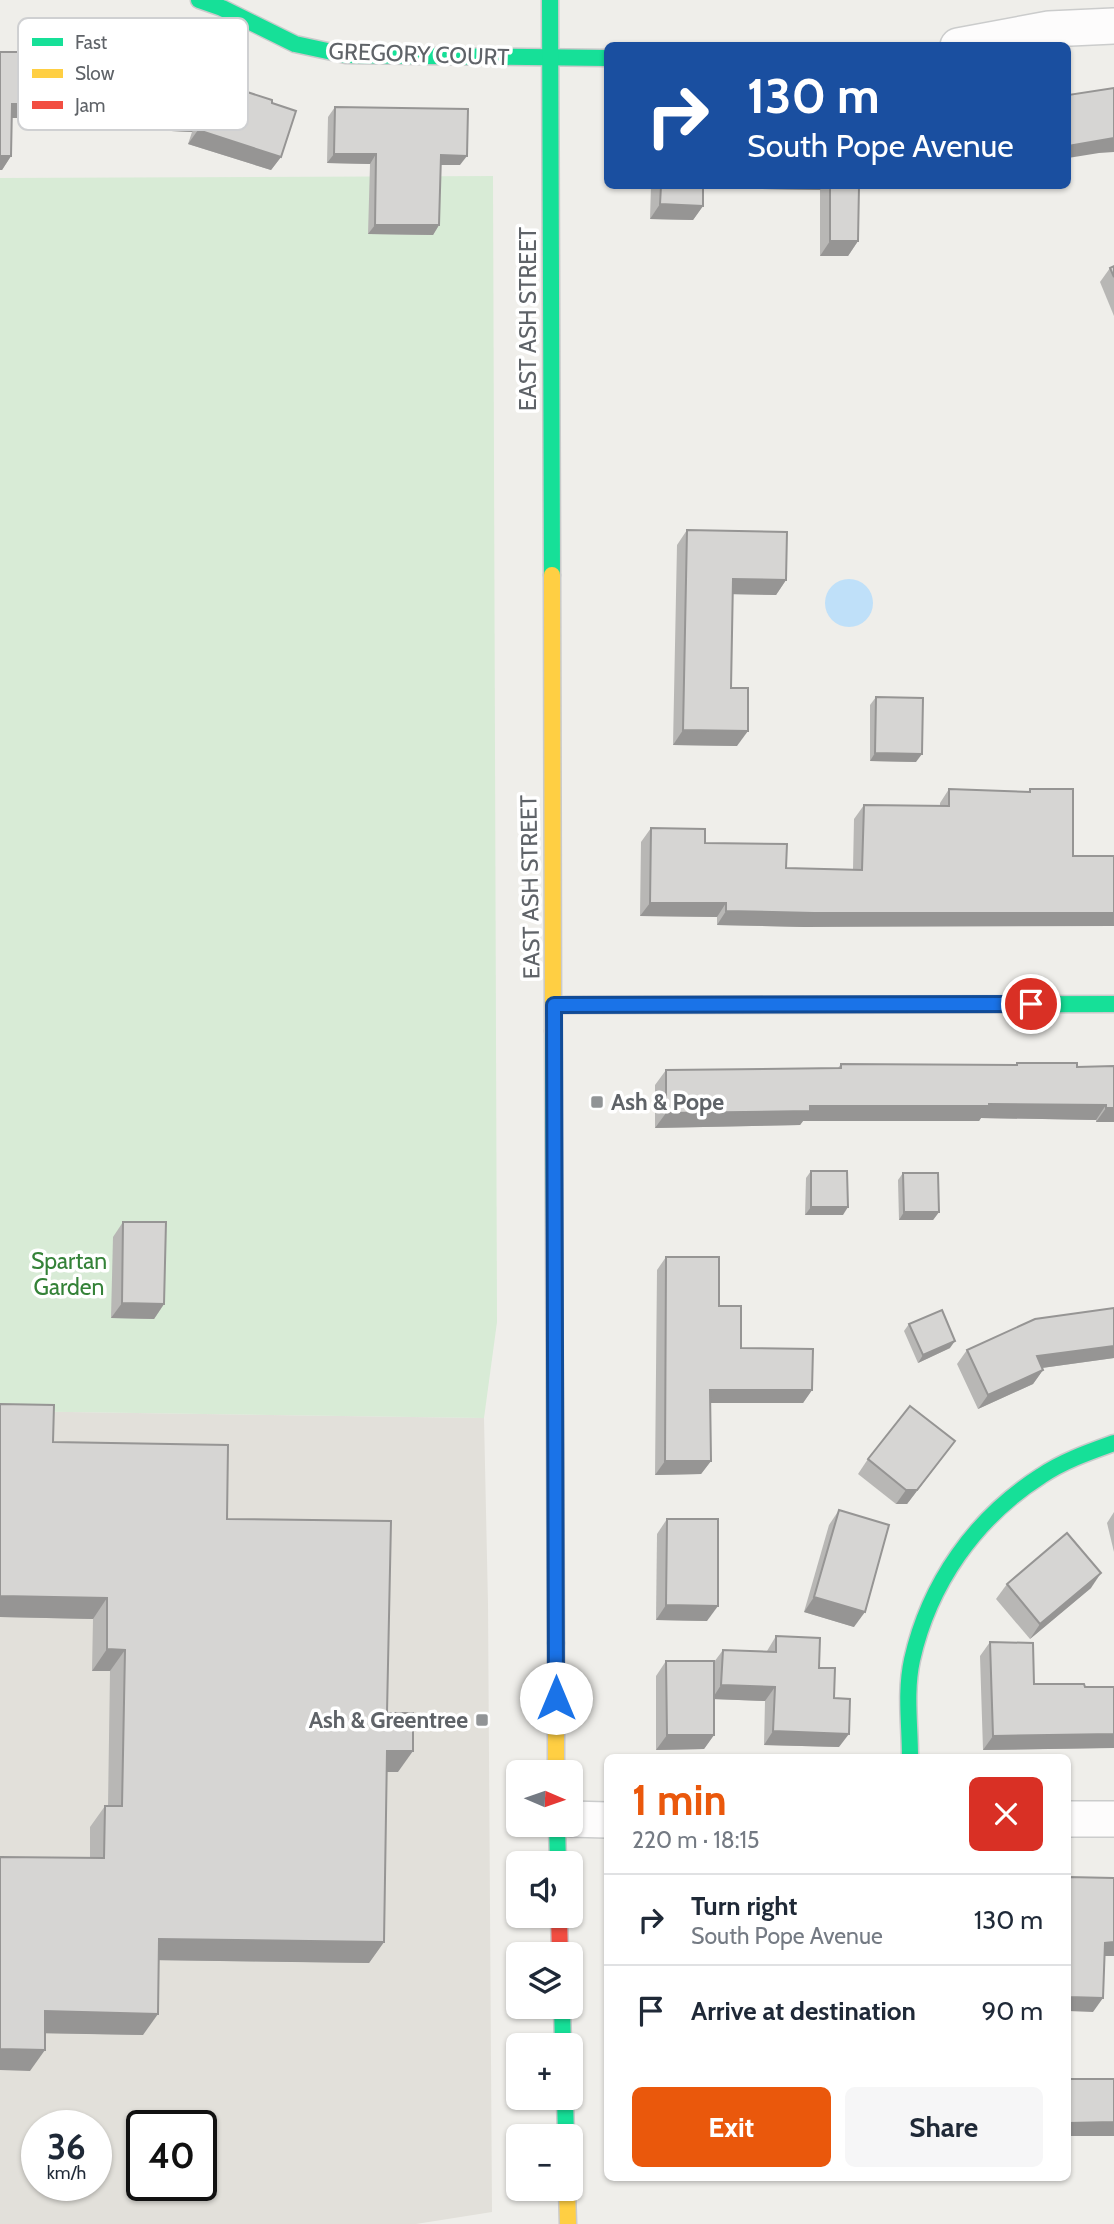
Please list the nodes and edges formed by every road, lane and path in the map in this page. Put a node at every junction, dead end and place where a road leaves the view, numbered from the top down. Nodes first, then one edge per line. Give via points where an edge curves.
1 (199, 0) edge
2 (550, 0) edge
3 (241, 18) edge
4 (248, 22) edge
5 (1114, 26) edge
6 (979, 42) edge
7 (550, 58) junction
8 (604, 58) edge
9 (1114, 1004) edge
10 (554, 1005) junction
11 (1114, 1443) edge
12 (910, 1754) edge
13 (556, 1760) edge
14 (583, 1819) edge
15 (1071, 1819) edge
16 (1114, 1819) edge
17 (604, 1820) edge
18 (567, 2201) edge
19 (568, 2224) edge

1 - 3 street, GREGORY COURT
2 - 7 street, EAST ASH STREET
4 - 7 street, GREGORY COURT via 317,51
5 - 6 street via 1049,29
7 - 8 street, GREGORY COURT
7 - 10 street, EAST ASH STREET
9 - 10 street
10 - 13 street, EAST ASH STREET
11 - 12 street via 1088,1450 1040,1474 960,1547 930,1599 911,1663
14 - 17 street
15 - 16 street
18 - 19 street

